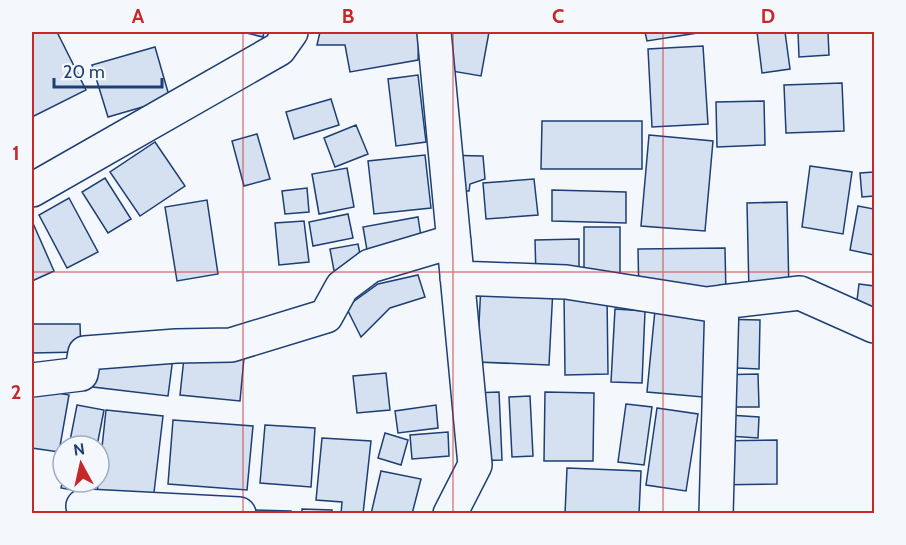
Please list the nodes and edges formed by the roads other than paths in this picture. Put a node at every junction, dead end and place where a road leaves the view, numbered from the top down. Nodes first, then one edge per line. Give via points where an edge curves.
1 (291, 32) edge
2 (434, 32) edge
3 (32, 190) edge
4 (454, 241) junction
5 (457, 278) junction
6 (722, 302) junction
7 (874, 326) edge
8 (32, 380) edge
9 (83, 506) dead end
10 (239, 513) edge
11 (450, 513) edge
12 (716, 513) edge

1 - 3 street via 279,49
2 - 4 street
4 - 5 street
4 - 8 street via 370,266 342,287 326,316 231,345 85,353 81,374
5 - 6 street via 566,282 706,304
5 - 11 street via 475,465
6 - 7 street via 800,293
6 - 12 street
9 - 10 street

